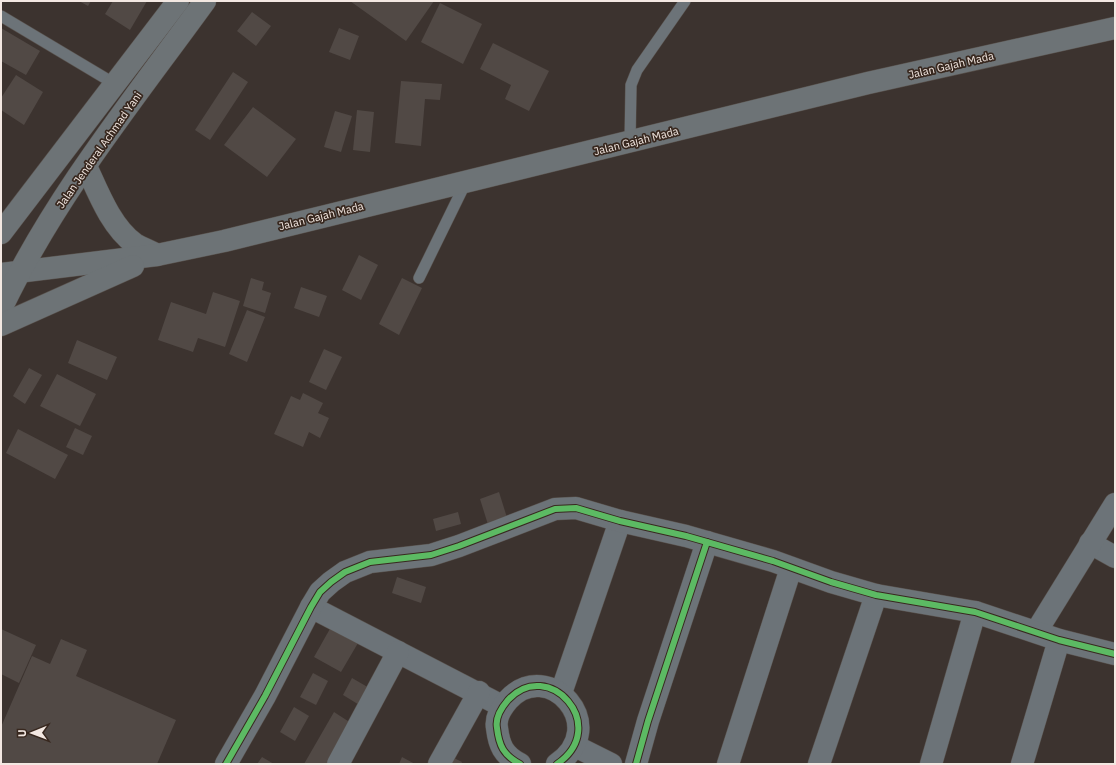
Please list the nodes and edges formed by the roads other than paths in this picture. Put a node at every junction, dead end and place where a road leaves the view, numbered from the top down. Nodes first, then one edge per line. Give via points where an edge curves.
1 (178, 1) edge
2 (205, 1) edge
3 (685, 1) edge
4 (1, 16) edge
5 (1115, 28) edge
6 (115, 84) junction
7 (630, 143) junction
8 (86, 166) junction
9 (466, 182) junction
10 (1, 233) edge
11 (157, 255) junction
12 (10, 273) edge
13 (419, 278) dead end
14 (2, 310) edge
15 (1115, 504) edge
16 (620, 521) junction
17 (707, 542) junction
18 (1090, 543) junction
19 (1115, 557) edge
20 (791, 568) junction
21 (876, 595) junction
22 (311, 607) junction
23 (975, 612) junction
24 (1036, 632) junction
25 (1058, 640) junction
26 (398, 652) junction
27 (1115, 654) edge
28 (479, 692) junction
29 (561, 693) junction
30 (502, 706) junction
31 (575, 746) junction
32 (226, 764) edge
33 (338, 764) edge
34 (439, 764) edge
35 (520, 764) edge
36 (557, 764) edge
37 (611, 764) edge
38 (636, 764) edge
39 (728, 764) edge
40 (819, 764) edge
41 (931, 764) edge
42 (1022, 764) edge

1 - 6 main road
2 - 8 main road, Jalan Jenderal Achmad Yani
3 - 7 lane via 637,70 631,85
4 - 6 lane
5 - 7 main road, Jalan Gajah Mada via 868,83
6 - 10 main road
7 - 9 main road, Jalan Gajah Mada
8 - 11 main road via 105,205 123,232 135,244
8 - 12 main road, Jalan Jenderal Achmad Yani
9 - 11 main road, Jalan Gajah Mada
9 - 13 lane
11 - 12 main road
11 - 14 main road
12 - 14 main road, Jalan Jenderal Achmad Yani
15 - 18 street
16 - 17 street
16 - 22 street via 576,508 555,509 431,556 370,562 345,572 320,592
16 - 29 street
17 - 20 street
17 - 38 street
18 - 19 street
18 - 24 street
20 - 21 street
20 - 39 street
21 - 23 street
21 - 40 street
22 - 26 street
22 - 32 street
23 - 24 street
23 - 41 street
24 - 25 street
25 - 27 street
25 - 42 street
26 - 28 street
26 - 33 street
28 - 30 street
28 - 34 street
29 - 30 street via 546,687 529,687 514,693
29 - 31 street via 572,704 578,717 579,732
30 - 35 street via 496,724 499,743 510,759
31 - 36 street via 566,758
31 - 37 street

